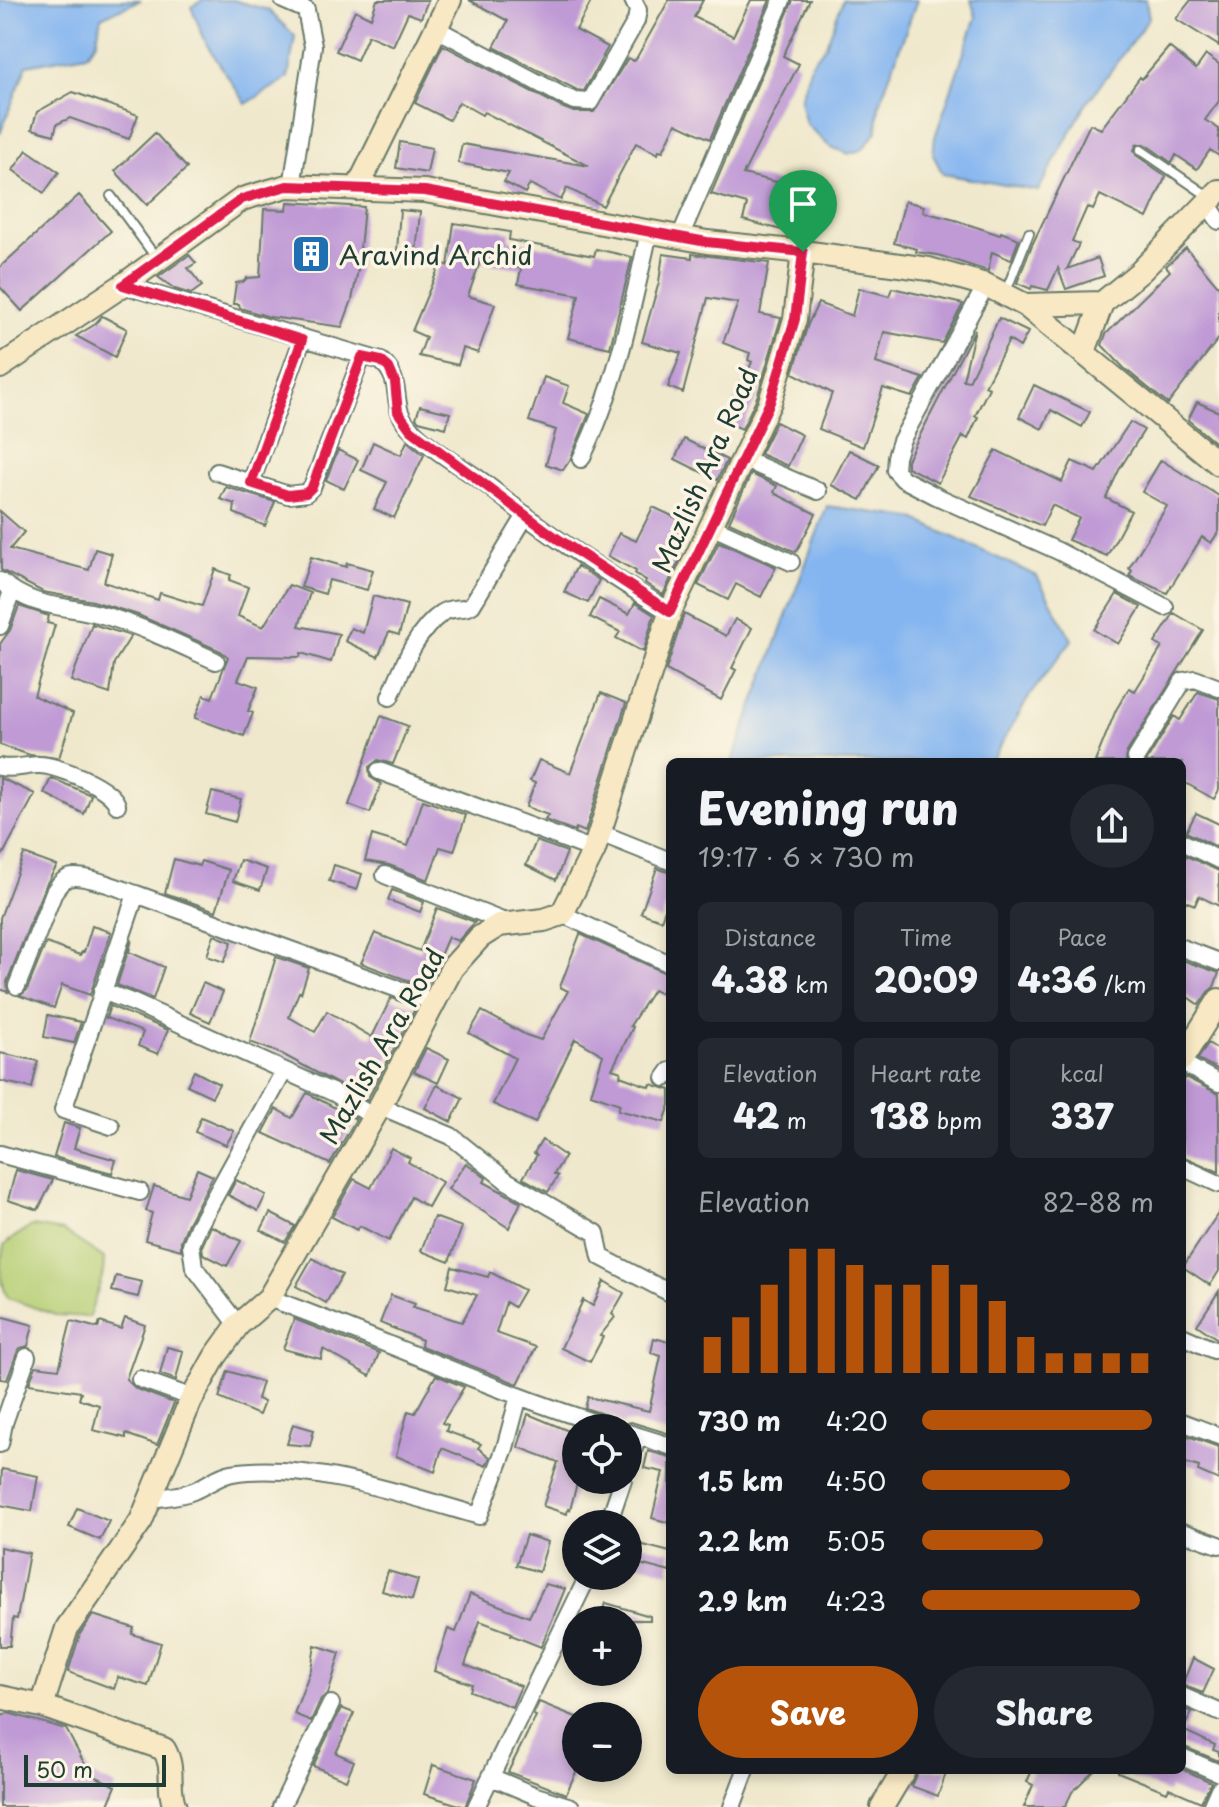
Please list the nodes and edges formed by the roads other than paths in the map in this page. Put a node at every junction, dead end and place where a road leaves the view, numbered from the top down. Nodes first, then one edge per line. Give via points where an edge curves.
1 (283, 0) edge
2 (450, 0) edge
3 (633, 0) edge
4 (782, 0) edge
5 (435, 28) junction
6 (1141, 150) dead end
7 (292, 187) junction
8 (357, 189) junction
9 (111, 196) dead end
10 (1214, 203) edge
11 (649, 232) junction
12 (1029, 233) dead end
13 (680, 237) junction
14 (803, 252) junction
15 (157, 260) junction
16 (123, 285) junction
17 (1005, 295) junction
18 (1102, 303) junction
19 (302, 340) junction
20 (1084, 352) junction
21 (362, 357) junction
22 (0, 367) edge
23 (581, 459) dead end
24 (743, 459) junction
25 (1219, 464) edge
26 (217, 472) dead end
27 (251, 483) junction
28 (818, 491) dead end
29 (526, 515) junction
30 (713, 527) junction
31 (791, 562) dead end
32 (6, 586) edge
33 (1165, 607) dead end
34 (670, 612) junction
35 (0, 626) edge
36 (216, 661) dead end
37 (1219, 688) edge
38 (390, 697) dead end
39 (1136, 758) dead end
40 (0, 767) edge
41 (379, 771) dead end
42 (117, 805) dead end
43 (597, 842) junction
44 (1186, 844) edge
45 (666, 860) edge
46 (1219, 860) edge
47 (385, 875) dead end
48 (136, 894) junction
49 (562, 914) junction
50 (510, 924) junction
51 (1186, 950) edge
52 (666, 962) edge
53 (1219, 962) edge
54 (17, 986) dead end
55 (102, 991) junction
56 (1219, 1000) edge
57 (434, 1002) junction
58 (1186, 1054) edge
59 (1186, 1063) edge
60 (284, 1071) junction
61 (1219, 1083) edge
62 (377, 1111) junction
63 (111, 1126) dead end
64 (0, 1154) edge
65 (1186, 1169) edge
66 (1219, 1184) edge
67 (140, 1192) dead end
68 (666, 1291) edge
69 (269, 1298) junction
70 (238, 1325) junction
71 (1186, 1338) edge
72 (1214, 1350) dead end
73 (27, 1357) dead end
74 (140, 1379) dead end
75 (519, 1396) junction
76 (193, 1398) junction
77 (571, 1414) edge
78 (1186, 1424) edge
79 (1219, 1436) edge
80 (642, 1437) edge
81 (0, 1444) edge
82 (666, 1445) edge
83 (151, 1499) junction
84 (1186, 1533) edge
85 (1219, 1545) edge
86 (581, 1590) edge
87 (0, 1697) edge
88 (1186, 1698) edge
89 (331, 1704) dead end
90 (42, 1706) junction
91 (1219, 1712) edge
92 (1186, 1759) edge
93 (1219, 1773) edge
94 (744, 1774) edge
95 (902, 1774) edge
96 (491, 1777) junction
97 (1219, 1789) edge
98 (175, 1807) edge
99 (281, 1807) edge
100 (476, 1807) edge
101 (571, 1807) edge
102 (732, 1807) edge
103 (882, 1807) edge
104 (1211, 1807) edge

1 - 7 street via 306,10 313,46
2 - 5 street
3 - 5 street via 636,21 590,102 565,97
4 - 13 street
5 - 8 street
6 - 10 lane
7 - 8 street
7 - 15 street via 242,199
8 - 11 street via 425,191
9 - 15 lane
10 - 18 street
11 - 13 street
11 - 23 street via 630,320
12 - 17 lane
13 - 14 street
14 - 17 street via 929,269
14 - 24 street, Mazlish Ara Road via 795,319 770,402
15 - 16 street
16 - 19 street
16 - 22 street
17 - 18 street
17 - 20 street
17 - 33 street via 901,441 895,470 936,496
18 - 20 street
19 - 21 street
19 - 27 street
20 - 25 street
21 - 27 street via 312,487 300,496
21 - 29 street via 389,368 398,412 411,430
24 - 28 street
24 - 30 street, Mazlish Ara Road
26 - 27 street
29 - 34 street
29 - 38 street via 472,605 442,613 419,637
30 - 31 street
30 - 34 street, Mazlish Ara Road
32 - 35 street
32 - 36 street via 42,605 103,614 141,627
34 - 43 street, Mazlish Ara Road
37 - 39 street via 1195,679 1183,681
40 - 42 street via 60,769 109,792
41 - 43 street
43 - 45 street
43 - 49 street, Mazlish Ara Road
44 - 46 street
47 - 50 street
48 - 54 street via 88,879 63,881
48 - 55 street
48 - 57 street
49 - 50 street, Mazlish Ara Road
49 - 52 street
50 - 57 street, Mazlish Ara Road via 480,937 452,968
51 - 53 street
55 - 60 street
55 - 63 street via 63,1110
56 - 58 street
57 - 62 street, Mazlish Ara Road
59 - 61 street
60 - 62 street
60 - 70 street via 191,1245 194,1267
62 - 68 street via 451,1136 507,1181 596,1233 601,1257
62 - 69 street, Mazlish Ara Road
64 - 67 street
65 - 66 street
69 - 70 street, Mazlish Ara Road
69 - 75 street
70 - 76 street, Mazlish Ara Road
71 - 72 street
73 - 81 street
74 - 76 street
75 - 77 street
75 - 83 street via 479,1516 322,1476 268,1470 229,1473 190,1492
76 - 83 street, Mazlish Ara Road
78 - 79 street
80 - 82 street
83 - 90 street, Mazlish Ara Road via 67,1628
84 - 85 street
86 - 96 street
87 - 90 street
88 - 91 street
89 - 99 street
90 - 98 street via 164,1749 172,1763 170,1796
92 - 93 street
94 - 102 street
95 - 103 street
96 - 100 street
96 - 101 street
97 - 104 street

